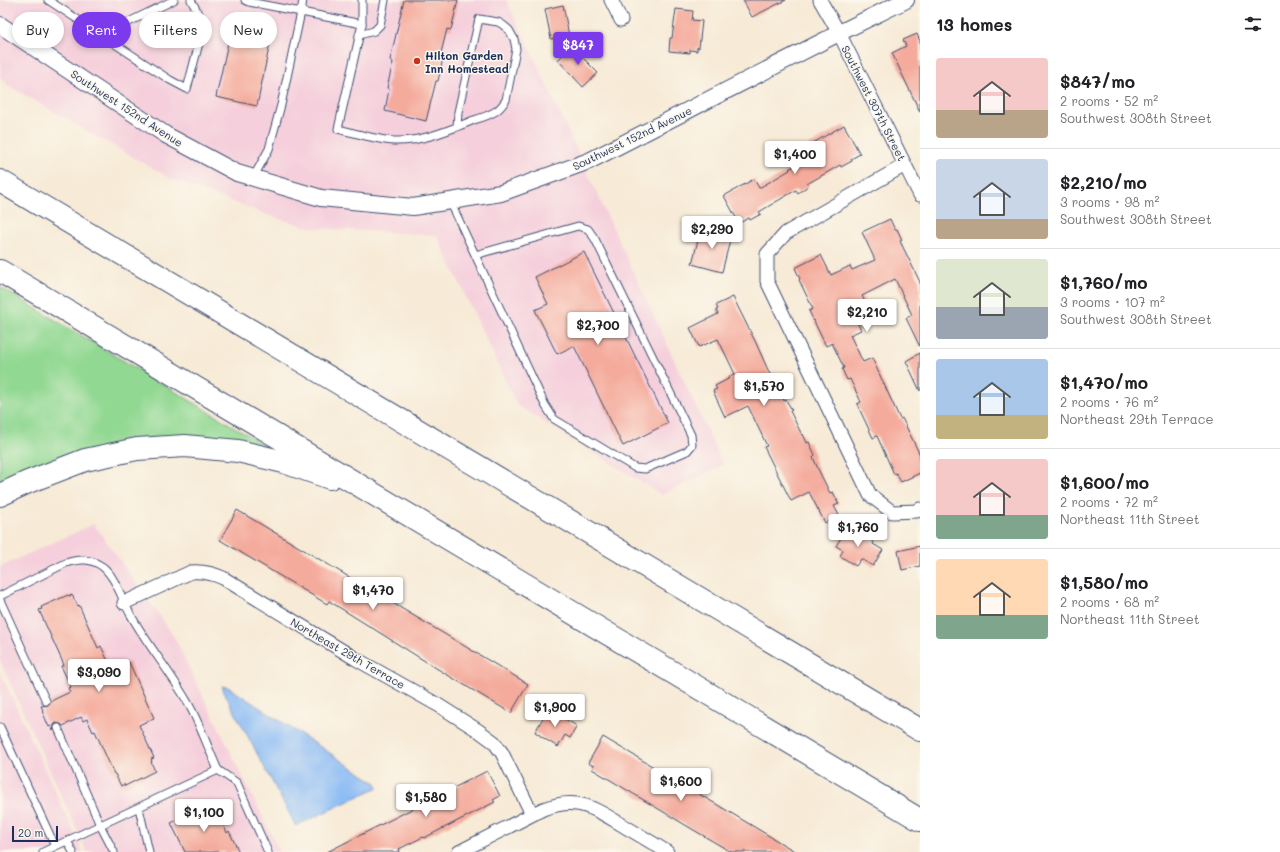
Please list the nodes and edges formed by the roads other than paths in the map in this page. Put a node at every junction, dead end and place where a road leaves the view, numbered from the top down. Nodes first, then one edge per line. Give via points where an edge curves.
1 (48, 0) edge
2 (174, 0) edge
3 (191, 0) edge
4 (245, 0) edge
5 (303, 0) edge
6 (362, 0) edge
7 (386, 0) edge
8 (611, 0) edge
9 (820, 0) edge
10 (906, 0) edge
11 (301, 12) junction
12 (72, 16) edge
13 (621, 20) dead end
14 (131, 21) edge
15 (362, 24) junction
16 (0, 25) edge
17 (839, 33) junction
18 (359, 35) junction
19 (122, 48) edge
20 (457, 127) junction
21 (906, 165) junction
22 (253, 178) junction
23 (0, 181) edge
24 (920, 195) edge
25 (450, 201) junction
26 (475, 255) junction
27 (0, 271) edge
28 (356, 483) junction
29 (0, 495) edge
30 (920, 509) edge
31 (0, 596) edge
32 (0, 600) edge
33 (124, 602) junction
34 (46, 701) dead end
35 (0, 727) edge
36 (58, 728) dead end
37 (920, 730) edge
38 (2, 737) edge
39 (218, 770) junction
40 (139, 808) junction
41 (532, 814) junction
42 (920, 820) edge
43 (100, 825) junction
44 (67, 841) junction
45 (55, 846) junction
46 (43, 852) edge
47 (73, 852) edge
48 (114, 852) edge
49 (149, 852) edge
50 (268, 852) edge
51 (459, 852) edge
52 (668, 852) edge

1 - 12 lane
2 - 14 lane
3 - 19 lane via 202,20 203,28 187,89
4 - 11 lane
5 - 11 lane
6 - 15 lane
7 - 18 lane via 380,25 374,32
8 - 13 street
9 - 17 street, Southwest 307th Street
10 - 17 street, Southwest 152nd Avenue
11 - 15 lane
11 - 22 lane via 269,149
15 - 18 lane
16 - 22 street, Southwest 152nd Avenue via 166,135 237,173
17 - 21 street, Southwest 307th Street
17 - 25 street, Southwest 152nd Avenue via 589,161 501,193
18 - 20 lane via 338,129 401,141
20 - 20 lane via 496,111 506,100 516,49 509,30 498,22 479,19 458,112
21 - 24 street, Southwest 307th Street
21 - 30 street via 786,233 767,254 767,281 870,495 892,512
22 - 25 street, Southwest 152nd Avenue via 321,198 413,207
23 - 37 highway
25 - 26 lane
26 - 26 lane via 554,419 635,468 645,469 687,451 692,445 691,435 588,229 578,226
27 - 28 highway
28 - 29 highway via 325,477 284,462 238,451 186,446 137,449 85,460
28 - 42 highway
31 - 33 lane via 66,564 87,559 96,562 108,572
32 - 34 lane
33 - 39 lane via 189,705
33 - 41 street, Northeast 29th Terrace via 191,572 200,571 223,578 356,659 438,705 494,742
35 - 38 lane
36 - 43 lane
38 - 45 lane
39 - 40 lane
39 - 50 lane via 236,783
40 - 43 lane
40 - 49 lane
41 - 51 street
41 - 52 street via 553,806 578,804 607,816
43 - 44 lane
43 - 48 lane
44 - 45 lane
44 - 47 lane
45 - 46 lane

